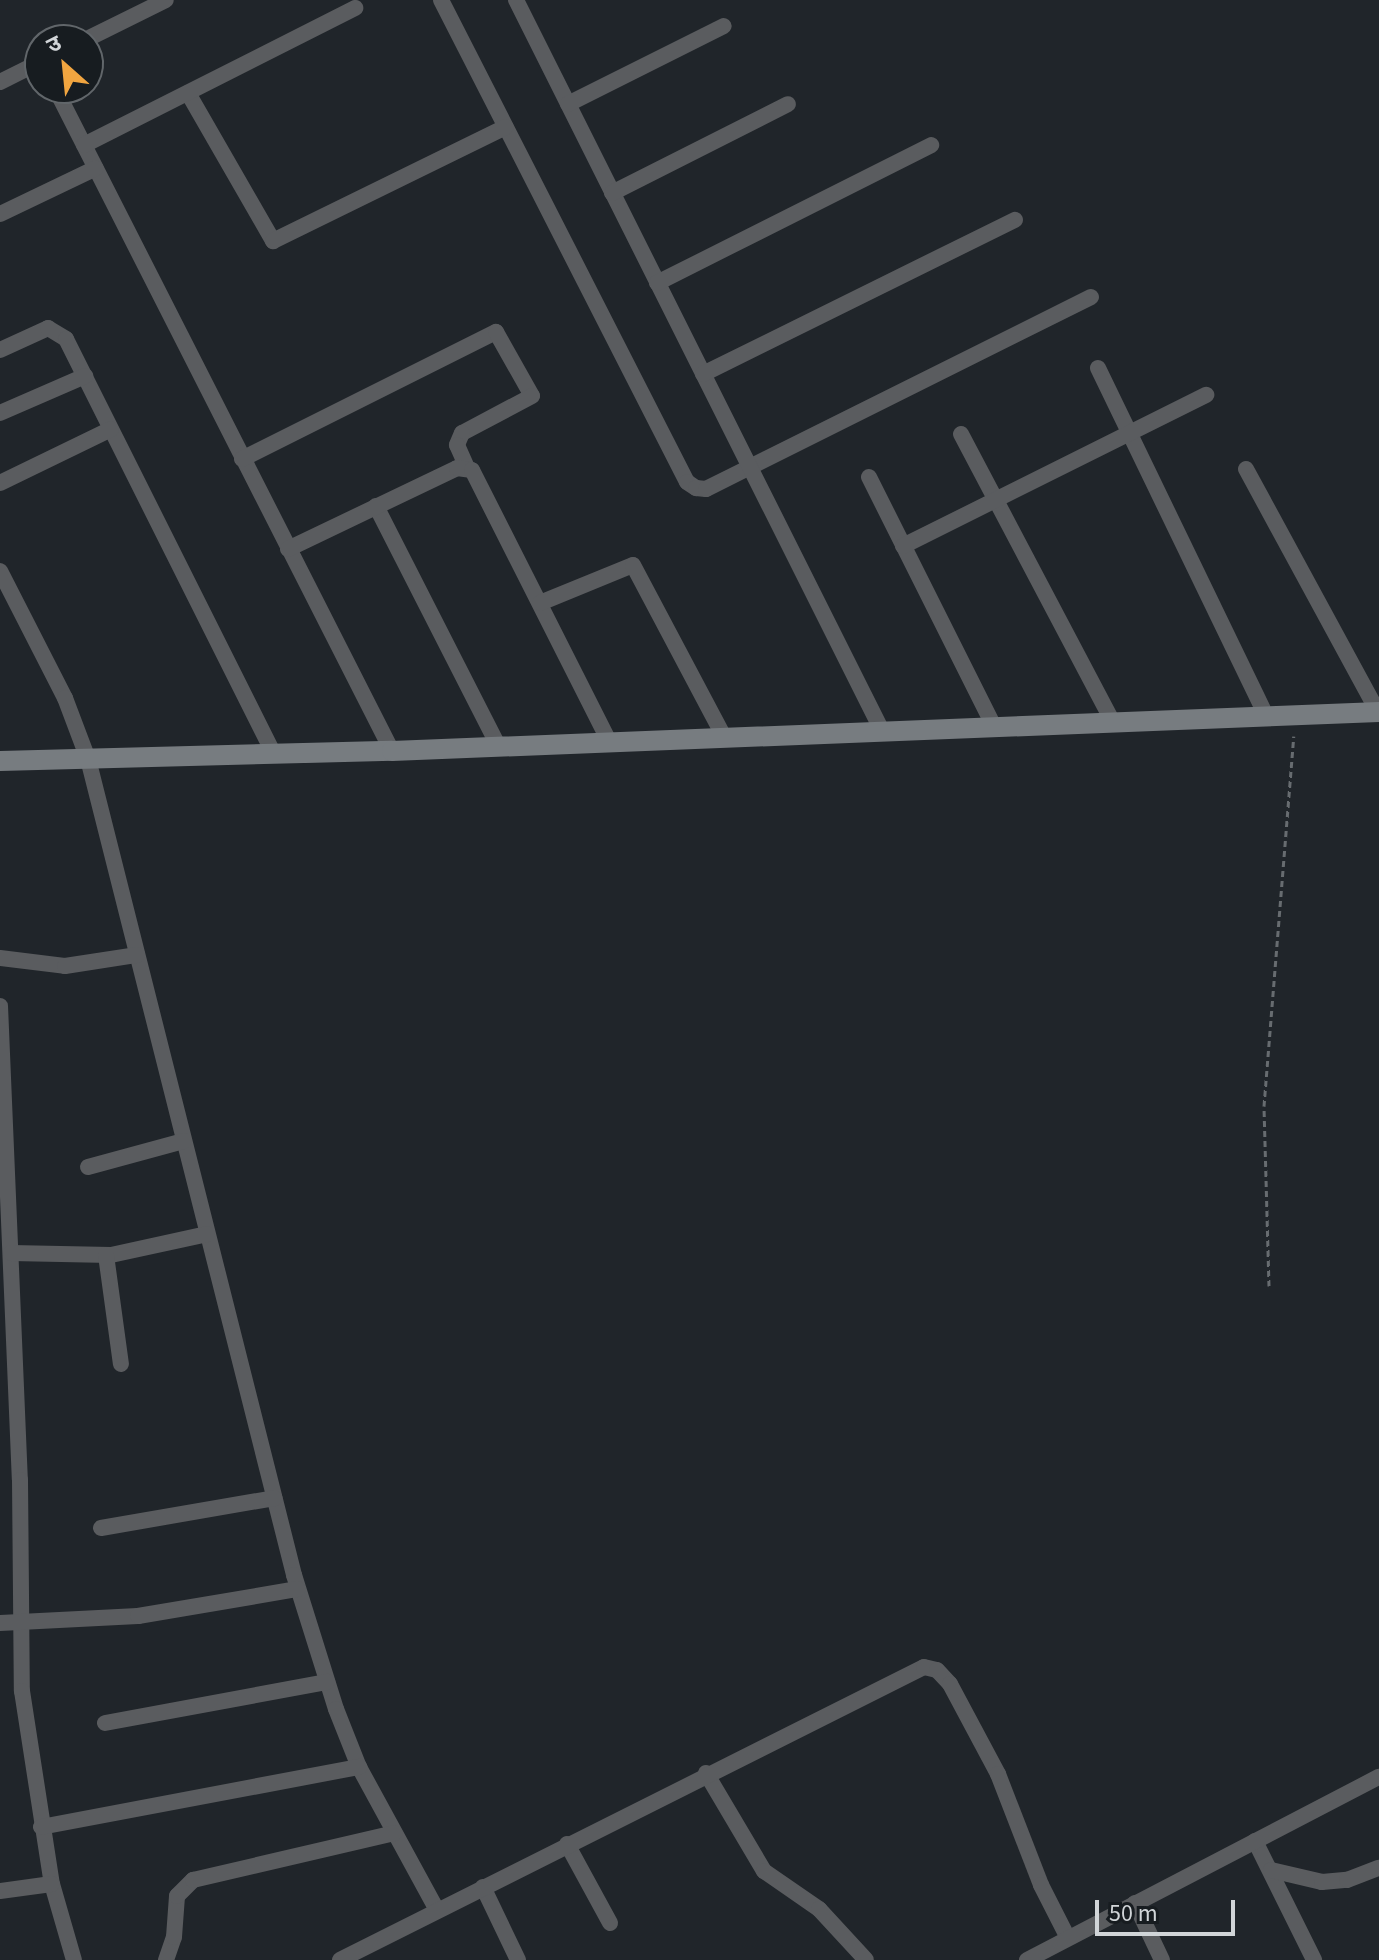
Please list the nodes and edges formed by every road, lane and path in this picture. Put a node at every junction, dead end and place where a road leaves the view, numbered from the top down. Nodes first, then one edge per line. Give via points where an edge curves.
1 (166, 0) edge
2 (441, 0) edge
3 (516, 0) edge
4 (355, 8) dead end
5 (724, 26) dead end
6 (104, 31) edge
7 (24, 70) edge
8 (0, 82) edge
9 (188, 93) junction
10 (63, 104) edge
11 (568, 104) junction
12 (788, 104) dead end
13 (506, 127) junction
14 (84, 145) junction
15 (931, 145) dead end
16 (96, 168) junction
17 (612, 193) junction
18 (0, 214) edge
19 (1015, 220) dead end
20 (657, 283) junction
21 (1091, 297) dead end
22 (0, 350) edge
23 (1098, 368) dead end
24 (703, 374) junction
25 (85, 376) junction
26 (1206, 395) dead end
27 (0, 413) edge
28 (111, 429) junction
29 (1131, 432) junction
30 (961, 434) dead end
31 (242, 459) junction
32 (467, 467) junction
33 (750, 467) junction
34 (1246, 469) dead end
35 (869, 477) dead end
36 (0, 483) edge
37 (994, 501) junction
38 (376, 506) junction
39 (903, 546) junction
40 (288, 549) junction
41 (0, 571) edge
42 (540, 603) junction
43 (1378, 712) edge
44 (1295, 715) junction
45 (1266, 716) junction
46 (1113, 722) junction
47 (993, 725) junction
48 (882, 731) junction
49 (724, 737) junction
50 (609, 741) junction
51 (499, 747) junction
52 (392, 751) junction
53 (274, 755) junction
54 (88, 759) junction
55 (0, 761) edge
56 (137, 955) junction
57 (0, 958) edge
58 (0, 1006) edge
59 (184, 1141) junction
60 (88, 1167) dead end
61 (207, 1234) junction
62 (11, 1253) junction
63 (106, 1255) junction
64 (1269, 1286) dead end
65 (121, 1364) dead end
66 (274, 1498) junction
67 (101, 1528) dead end
68 (298, 1589) junction
69 (20, 1621) junction
70 (0, 1623) edge
71 (327, 1682) junction
72 (105, 1723) dead end
73 (359, 1767) junction
74 (706, 1773) junction
75 (1379, 1777) edge
76 (41, 1827) junction
77 (395, 1833) junction
78 (1255, 1841) junction
79 (567, 1844) junction
80 (1379, 1868) edge
81 (1271, 1870) junction
82 (52, 1884) junction
83 (483, 1887) junction
84 (0, 1891) edge
85 (1135, 1903) junction
86 (437, 1910) junction
87 (610, 1923) dead end
88 (1068, 1938) junction
89 (367, 1954) edge
90 (74, 1960) edge
91 (166, 1960) edge
92 (340, 1960) edge
93 (518, 1960) edge
94 (866, 1960) edge
95 (1027, 1960) edge
96 (1162, 1960) edge
97 (1314, 1960) edge

1 - 6 street
2 - 13 street
3 - 11 street
4 - 9 street
5 - 11 street
7 - 8 street
9 - 13 street via 273,241
9 - 14 street
10 - 14 street
11 - 17 street
12 - 17 street
13 - 33 street via 687,482 706,489
14 - 16 street
15 - 20 street
16 - 18 street
16 - 31 street
17 - 20 street
19 - 24 street
20 - 24 street
21 - 33 street
22 - 25 street via 55,328
23 - 29 street
24 - 33 street
25 - 27 street
25 - 28 street
26 - 29 street
28 - 36 street
28 - 53 street
29 - 37 street
29 - 45 street
30 - 37 street
31 - 32 street via 496,332 532,396 462,433 457,445
31 - 40 street
32 - 38 street
32 - 42 street via 477,476
33 - 48 street
34 - 43 street
35 - 39 street
37 - 39 street
37 - 46 street
38 - 40 street
38 - 51 street
39 - 47 street
40 - 52 street
41 - 54 street via 65,698
42 - 49 street via 633,565
42 - 50 street
43 - 44 street
44 - 45 street
44 - 64 path via 1264,1106
45 - 46 street
46 - 47 street
47 - 48 street
48 - 49 street
49 - 50 street
50 - 51 street
51 - 52 street
52 - 53 street
53 - 54 street
54 - 55 street
54 - 56 street
56 - 57 street via 65,966
56 - 59 street
58 - 62 street
59 - 60 street
59 - 61 street
61 - 63 street
61 - 66 street
62 - 63 street
62 - 69 street
63 - 65 street
66 - 67 street
66 - 68 street
68 - 69 street via 138,1616
68 - 71 street
69 - 70 street
69 - 76 street via 27,1747
71 - 72 street
71 - 73 street
73 - 76 street
73 - 77 street
74 - 79 street
74 - 88 street via 910,1670 937,1670 950,1684 998,1774 1041,1885
74 - 94 street via 764,1871 819,1909
75 - 78 street
76 - 82 street
77 - 86 street
77 - 91 street via 193,1880 177,1896
78 - 81 street
78 - 85 street
79 - 83 street
79 - 87 street
80 - 81 street via 1347,1880 1322,1882
81 - 97 street
82 - 84 street
82 - 90 street
83 - 86 street
83 - 93 street
85 - 88 street
85 - 96 street
86 - 89 street
88 - 95 street
89 - 92 street

